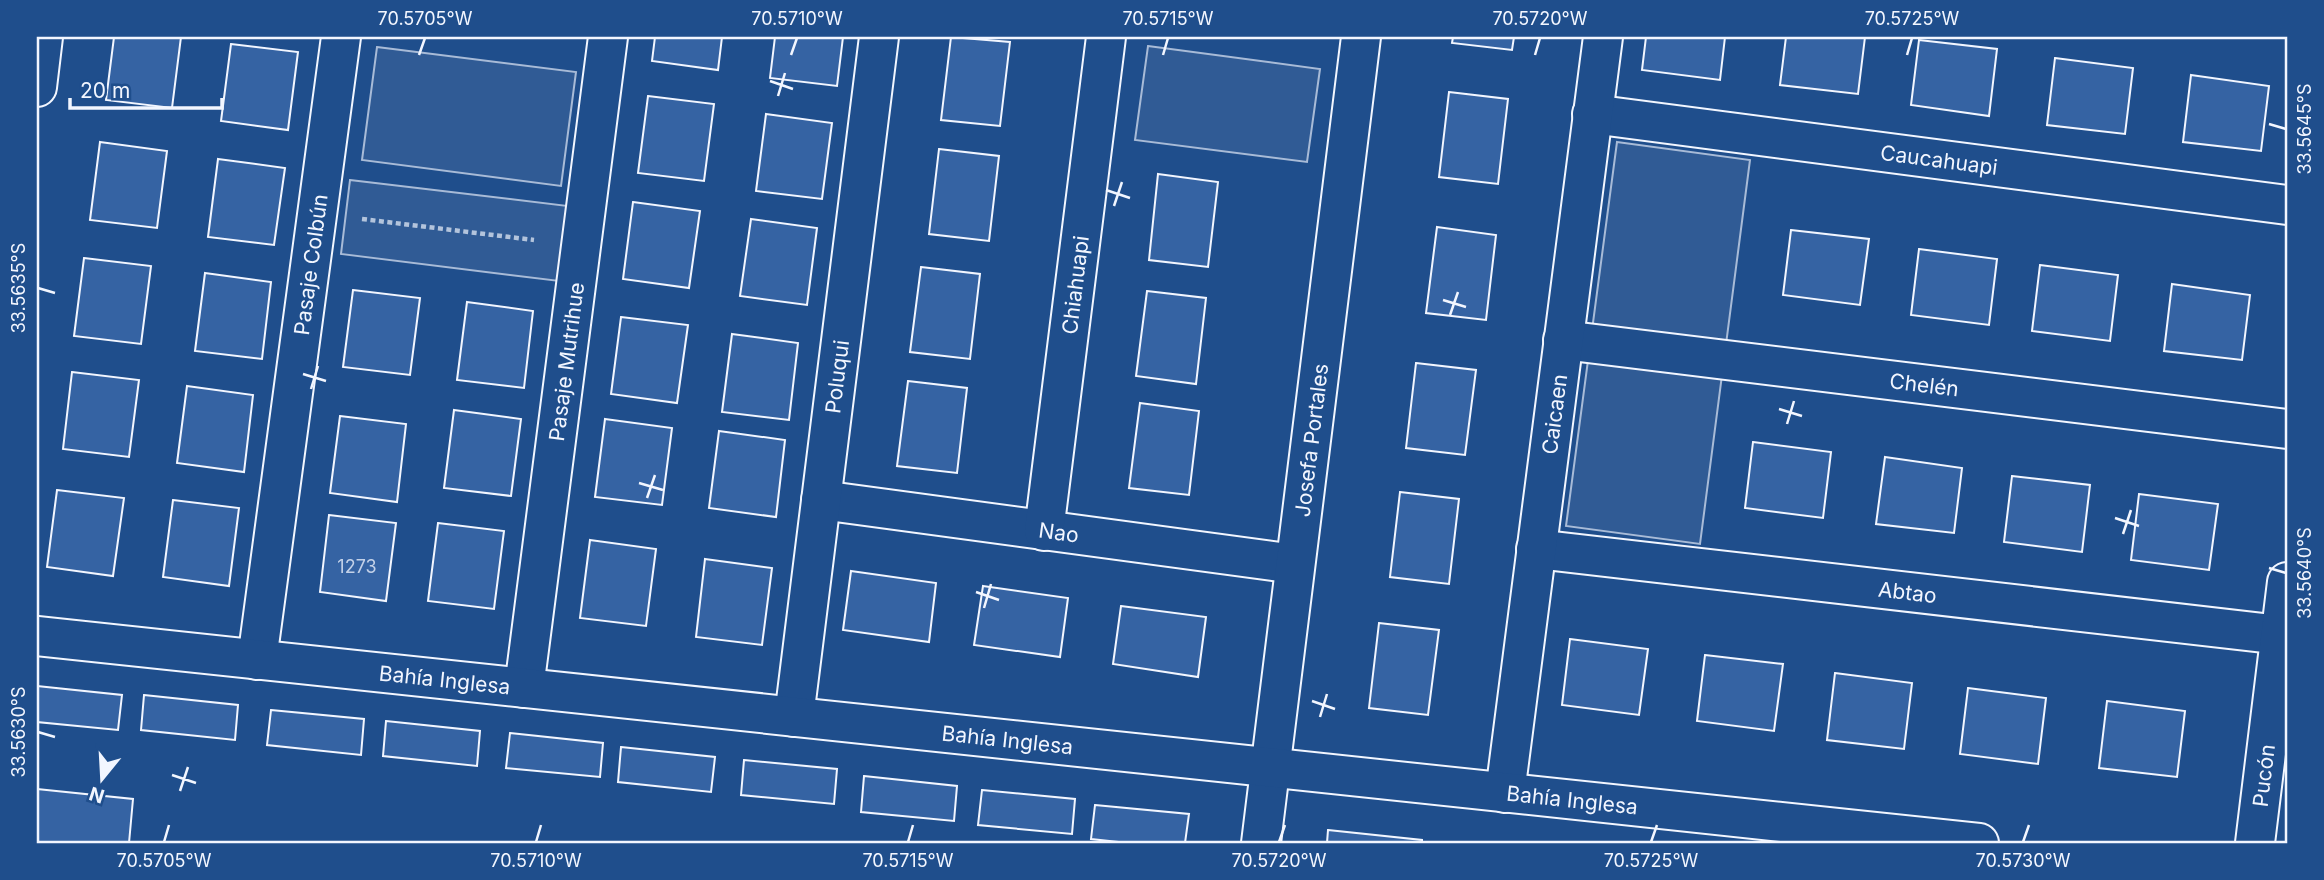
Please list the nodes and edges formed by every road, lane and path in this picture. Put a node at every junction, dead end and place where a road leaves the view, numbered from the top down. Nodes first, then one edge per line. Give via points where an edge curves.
1 (43, 37) edge
2 (341, 37) edge
3 (608, 37) edge
4 (879, 37) edge
5 (1106, 37) edge
6 (1361, 37) edge
7 (1603, 37) edge
8 (37, 87) edge
9 (1592, 114) junction
10 (2287, 205) edge
11 (316, 214) junction
12 (580, 246) junction
13 (1563, 340) junction
14 (2287, 429) edge
15 (821, 500) junction
16 (1044, 531) junction
17 (1536, 548) junction
18 (1295, 564) junction
19 (2287, 582) edge
20 (2281, 635) junction
21 (37, 636) edge
22 (257, 660) junction
23 (524, 688) junction
24 (794, 717) junction
25 (1270, 768) junction
26 (1505, 793) junction
27 (1261, 843) edge
28 (1979, 843) edge
29 (2255, 843) edge

1 - 8 street
2 - 11 street, Pasaje Colbún
3 - 12 street, Pasaje Mutrihue
4 - 15 street, Poluqui
5 - 16 street, Chiahuapi
6 - 18 street, Josefa Portales
7 - 9 street, Caicaen
9 - 10 street, Caucahuapi
9 - 13 street, Caicaen
11 - 12 path
11 - 22 street, Pasaje Colbún
12 - 23 street, Pasaje Mutrihue
13 - 14 street, Chelén
13 - 17 street, Caicaen
15 - 16 street, Nao
15 - 24 street, Poluqui
16 - 18 street, Nao
17 - 20 street, Abtao
17 - 26 street, Caicaen
18 - 25 street, Josefa Portales
19 - 20 street, Pucón
20 - 29 street, Pucón
21 - 22 street, Bahía Inglesa
22 - 23 street, Bahía Inglesa
23 - 24 street, Bahía Inglesa
24 - 25 street, Bahía Inglesa
25 - 26 street, Bahía Inglesa
25 - 27 street, Josefa Portales
26 - 28 street, Bahía Inglesa

